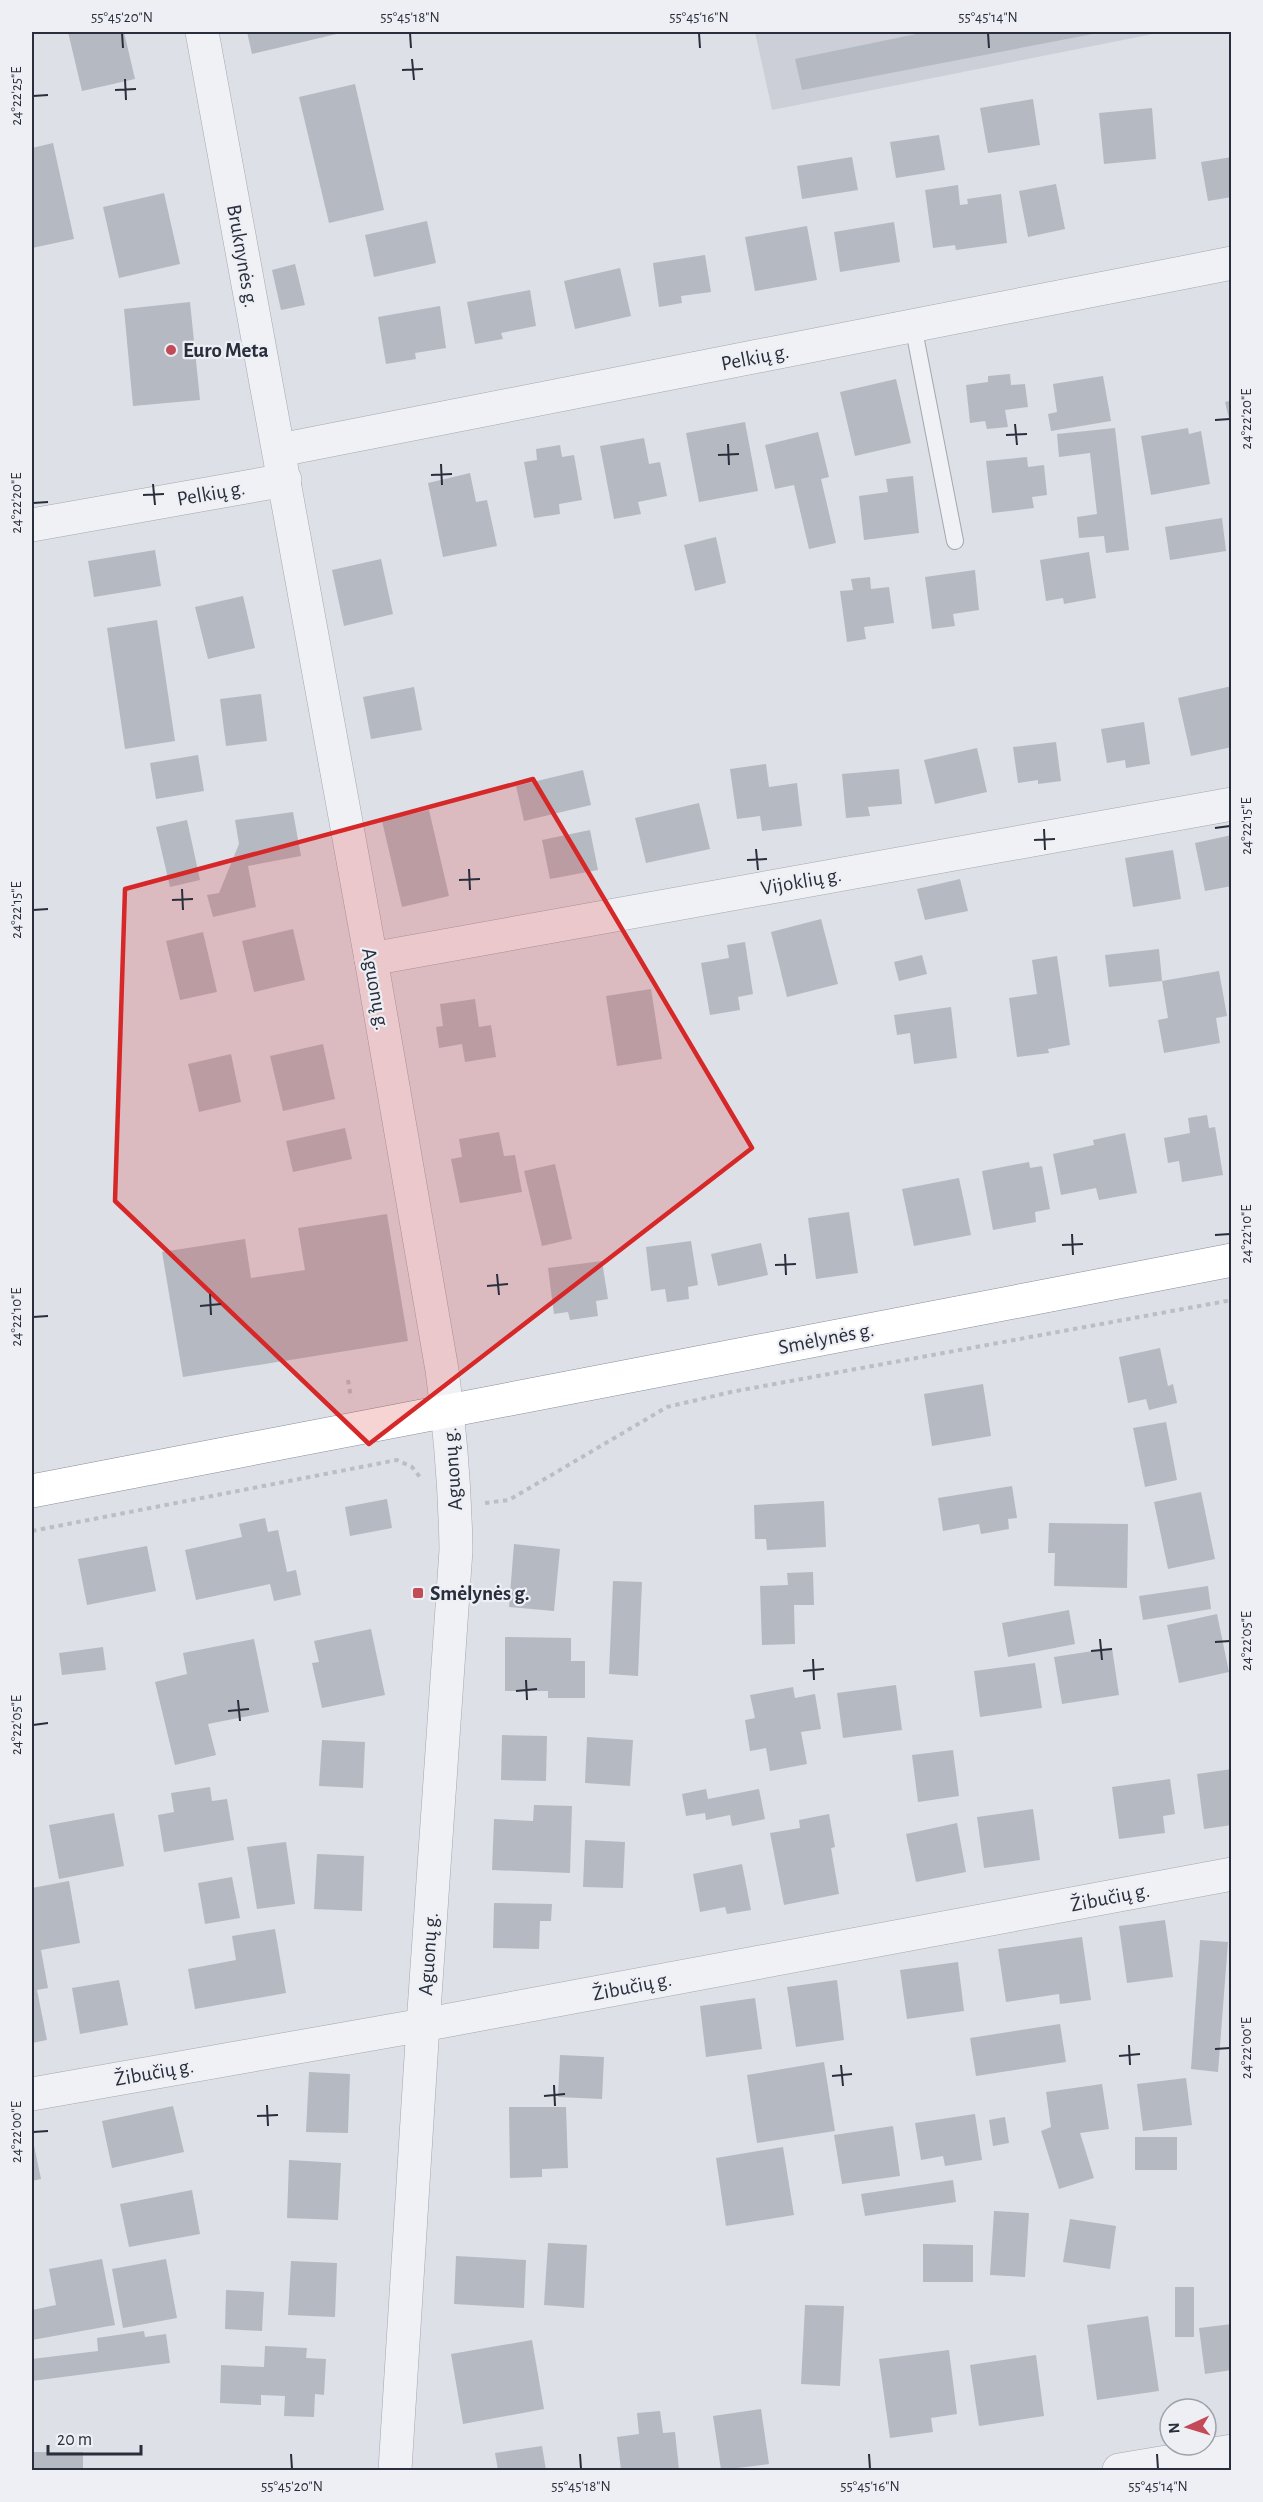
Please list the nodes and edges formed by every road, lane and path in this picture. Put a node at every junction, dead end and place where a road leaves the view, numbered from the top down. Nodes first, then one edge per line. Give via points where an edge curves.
1 (202, 32) edge
2 (1232, 263) edge
3 (913, 326) junction
4 (282, 465) junction
5 (32, 525) edge
6 (955, 541) dead end
7 (1232, 804) edge
8 (371, 959) junction
9 (1232, 1260) edge
10 (1232, 1300) edge
11 (448, 1411) junction
12 (421, 1477) dead end
13 (32, 1491) edge
14 (455, 1506) junction
15 (32, 1531) edge
16 (1232, 1874) edge
17 (423, 2025) junction
18 (32, 2094) edge
19 (1232, 2451) edge
20 (395, 2470) edge
21 (1119, 2470) edge

1 - 4 street, Bruknynės g.
2 - 3 street, Pelkių g.
3 - 4 street, Pelkių g.
3 - 6 lane
4 - 5 street, Pelkių g.
4 - 8 street, Aguonų g.
7 - 8 street, Vijoklių g.
8 - 11 street, Aguonų g.
9 - 11 highway, Smėlynės g.
10 - 14 path via 667,1407 509,1500
11 - 13 highway, Smėlynės g.
11 - 14 street, Aguonų g.
12 - 15 path via 397,1460
14 - 17 street, Aguonų g. via 456,1550
16 - 17 street, Žibučių g.
17 - 18 street, Žibučių g.
17 - 20 street, Aguonų g.
19 - 21 street

